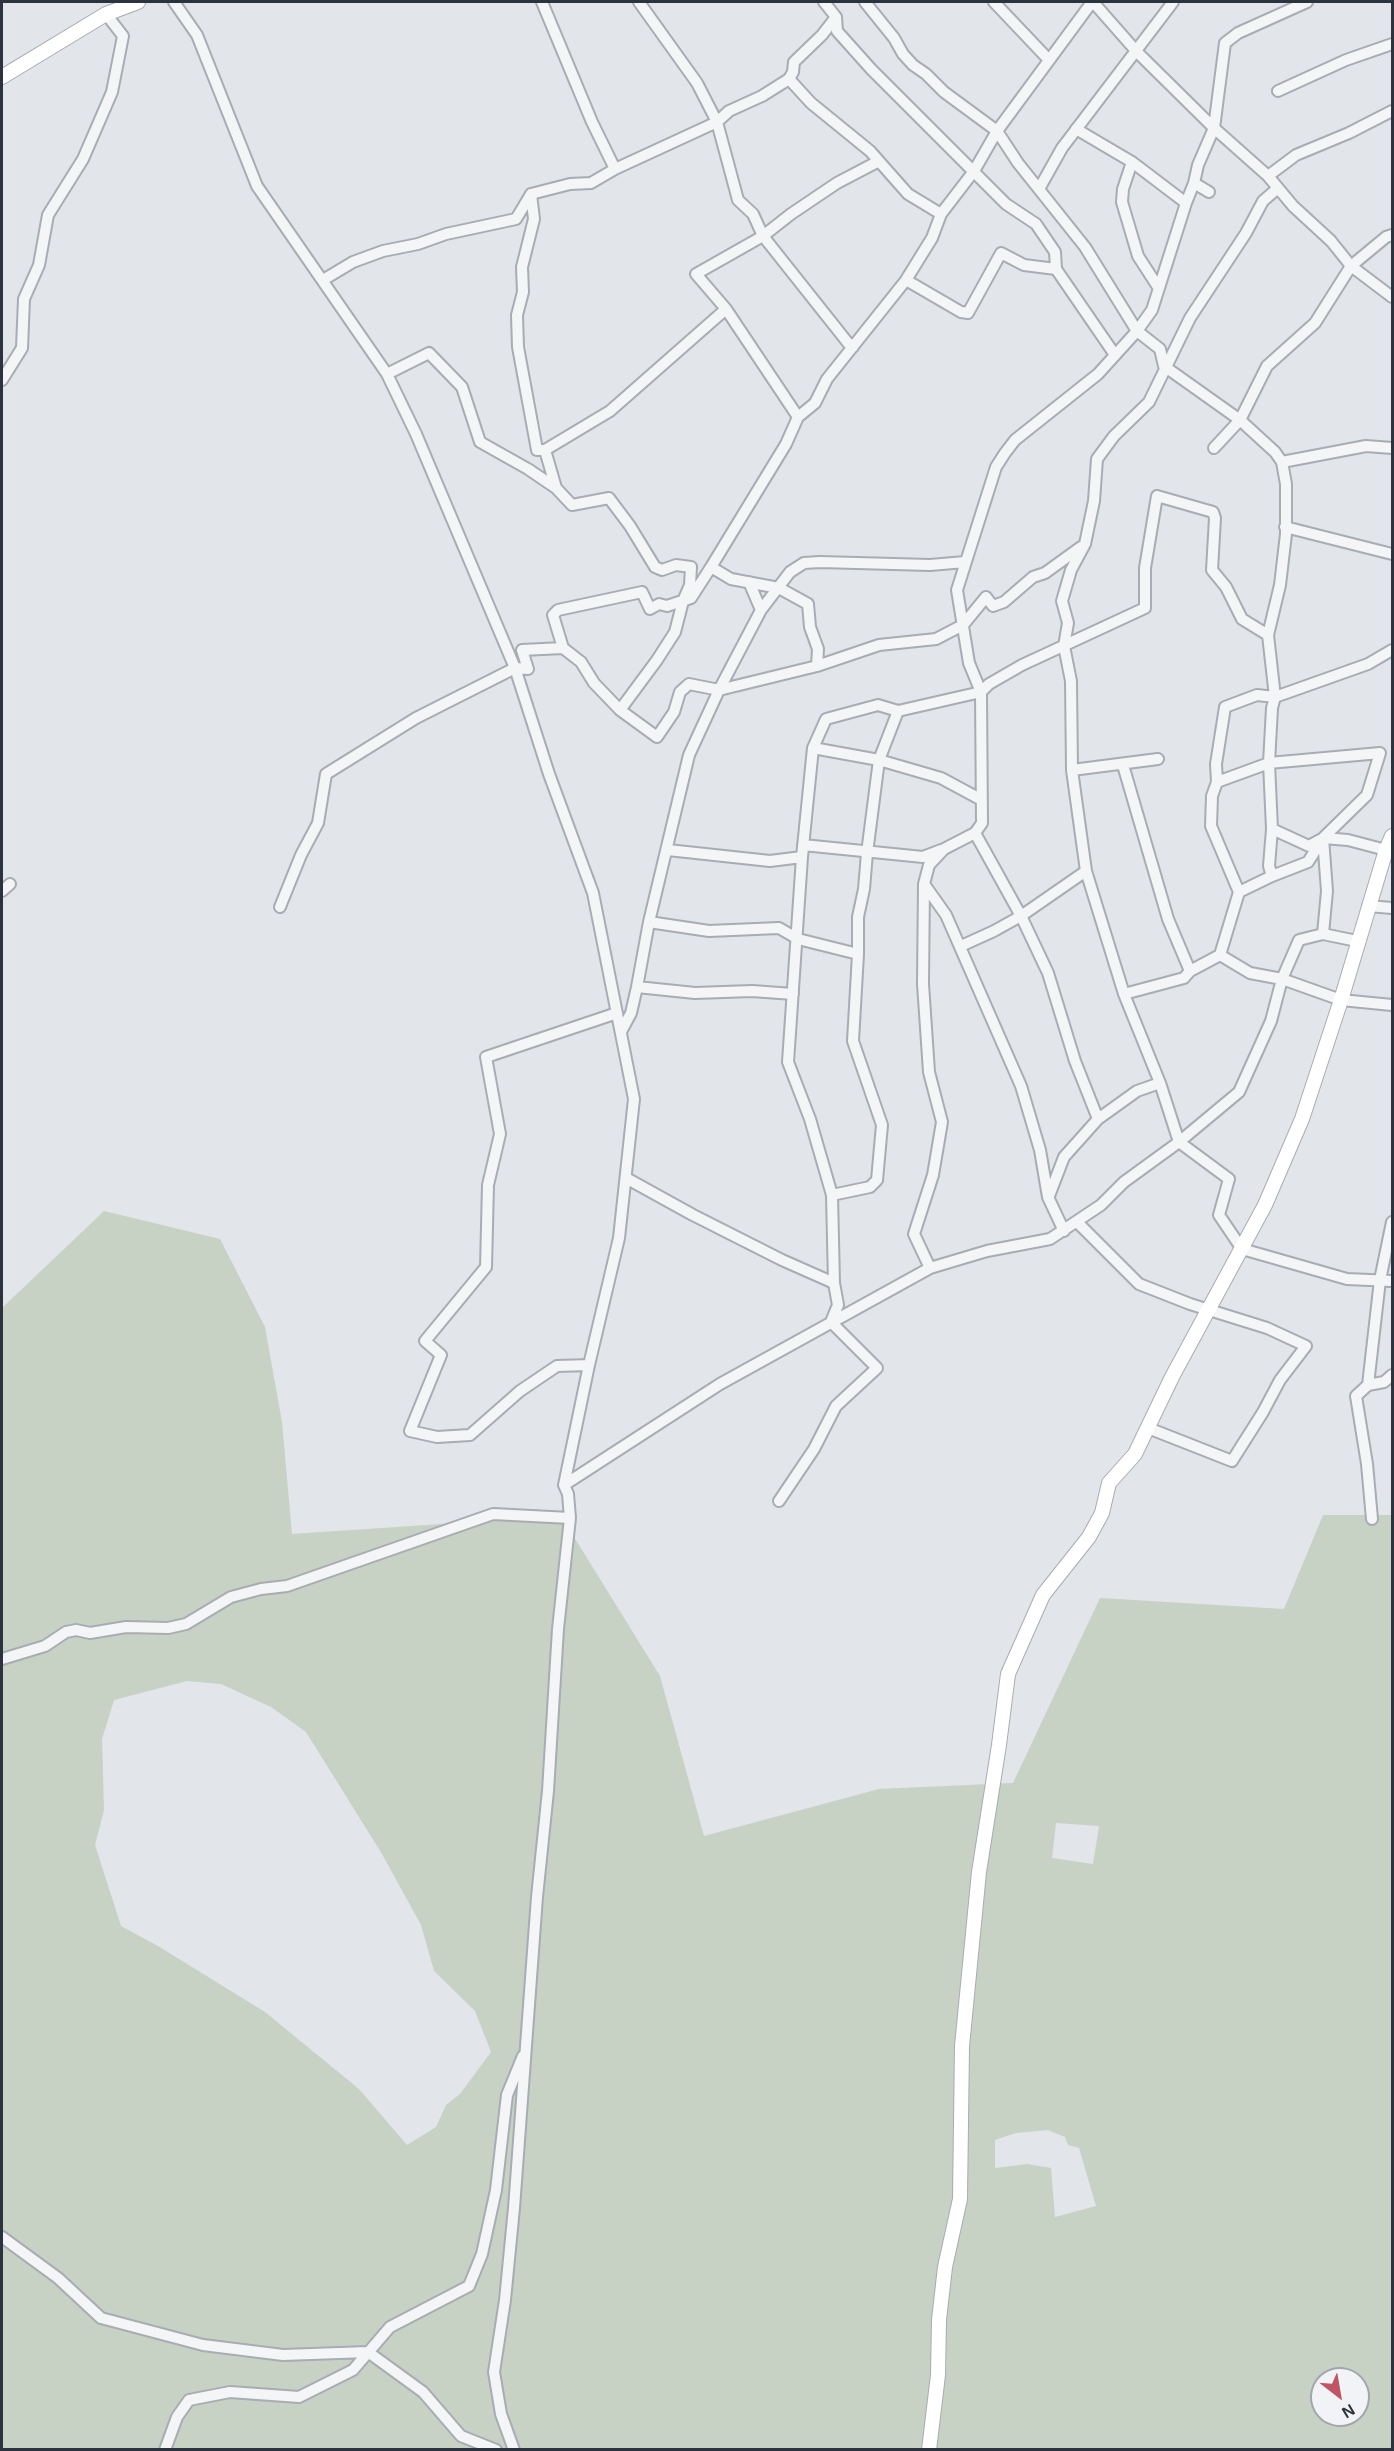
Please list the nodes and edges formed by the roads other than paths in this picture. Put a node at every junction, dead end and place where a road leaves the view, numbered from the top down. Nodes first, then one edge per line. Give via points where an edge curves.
1 (138, 2) edge
2 (174, 2) edge
3 (639, 2) edge
4 (824, 2) edge
5 (865, 2) edge
6 (994, 2) edge
7 (1093, 2) edge
8 (1173, 2) edge
9 (1307, 2) edge
10 (546, 3) edge
11 (106, 14) junction
12 (836, 17) junction
13 (1392, 44) edge
14 (1137, 52) junction
15 (1049, 60) junction
16 (2, 77) edge
17 (789, 79) junction
18 (1278, 91) dead end
19 (1392, 111) edge
20 (717, 122) junction
21 (1214, 128) junction
22 (1076, 129) junction
23 (997, 131) junction
24 (879, 161) junction
25 (1132, 162) junction
26 (615, 169) junction
27 (974, 171) junction
28 (1268, 176) junction
29 (1194, 183) junction
30 (1278, 188) junction
31 (1039, 189) junction
32 (1209, 192) dead end
33 (531, 194) junction
34 (1186, 203) junction
35 (941, 214) junction
36 (1392, 235) edge
37 (763, 236) junction
38 (1351, 266) junction
39 (1056, 269) junction
40 (323, 280) junction
41 (906, 280) junction
42 (1158, 287) junction
43 (1392, 297) edge
44 (726, 309) junction
45 (1137, 331) junction
46 (854, 347) junction
47 (1115, 355) junction
48 (1164, 366) junction
49 (387, 374) junction
50 (2, 380) edge
51 (798, 417) junction
52 (1240, 420) junction
53 (1214, 448) dead end
54 (1392, 448) edge
55 (545, 450) junction
56 (1282, 462) junction
57 (556, 488) junction
58 (1285, 527) junction
59 (1085, 544) junction
60 (1392, 554) edge
61 (965, 562) junction
62 (711, 567) junction
63 (749, 582) junction
64 (778, 588) junction
65 (683, 601) junction
66 (761, 610) junction
67 (963, 625) junction
68 (1268, 635) junction
69 (1064, 646) junction
70 (562, 648) junction
71 (1392, 650) edge
72 (817, 666) junction
73 (515, 668) junction
74 (719, 690) junction
75 (981, 692) junction
76 (1275, 696) junction
77 (620, 710) junction
78 (898, 711) junction
79 (813, 748) junction
80 (1158, 759) dead end
81 (879, 760) junction
82 (1269, 763) junction
83 (1123, 765) junction
84 (1071, 770) junction
85 (1217, 782) junction
86 (980, 799) junction
87 (1272, 829) junction
88 (975, 833) junction
89 (1392, 836) edge
90 (1323, 838) junction
91 (803, 845) junction
92 (944, 849) junction
93 (668, 850) junction
94 (1386, 850) junction
95 (867, 853) junction
96 (802, 857) junction
97 (1086, 871) junction
98 (1272, 876) junction
99 (924, 884) junction
100 (1239, 892) junction
101 (1368, 906) junction
102 (280, 907) dead end
103 (1392, 908) edge
104 (1021, 916) junction
105 (650, 922) junction
106 (1323, 934) junction
107 (798, 939) junction
108 (1357, 941) junction
109 (961, 946) junction
110 (858, 954) junction
111 (1220, 955) junction
112 (1190, 971) junction
113 (1282, 979) junction
114 (637, 987) junction
115 (793, 993) junction
116 (1124, 994) junction
117 (1341, 1000) junction
118 (1392, 1005) edge
119 (617, 1013) junction
120 (622, 1030) junction
121 (1161, 1083) junction
122 (1098, 1119) junction
123 (1179, 1142) junction
124 (626, 1178) junction
125 (832, 1195) junction
126 (1048, 1197) junction
127 (1077, 1222) junction
128 (1392, 1222) edge
129 (1064, 1231) junction
130 (1242, 1249) junction
131 (930, 1268) junction
132 (1380, 1280) junction
133 (1392, 1281) edge
134 (834, 1283) junction
135 (1209, 1310) junction
136 (831, 1322) junction
137 (589, 1365) junction
138 (1392, 1375) edge
139 (1368, 1385) junction
140 (1148, 1428) junction
141 (564, 1485) junction
142 (779, 1501) dead end
143 (570, 1518) junction
144 (1372, 1519) dead end
145 (2, 1659) edge
146 (527, 2048) junction
147 (2, 2237) edge
148 (368, 2352) junction
149 (165, 2450) edge
150 (496, 2450) edge
151 (514, 2450) edge
152 (929, 2450) edge

1 - 11 street
2 - 40 street via 197,35 257,186
3 - 20 street via 697,83
4 - 12 street
5 - 23 street via 913,65
6 - 15 street
7 - 14 street
7 - 15 street
8 - 14 street
9 - 21 street via 1238,33 1225,44
10 - 26 street via 592,122
11 - 16 street
11 - 50 street via 123,36 112,92 83,159 48,215 39,265 24,299 22,348
12 - 17 street via 794,62
12 - 27 street via 837,31
13 - 18 street
14 - 21 street
14 - 22 street
15 - 23 street
17 - 20 street via 729,111
17 - 24 street
19 - 28 street via 1296,154
20 - 26 street
20 - 37 street via 738,200 753,214
21 - 28 street
21 - 29 street
22 - 25 street
22 - 31 street
23 - 27 street
23 - 31 street
24 - 35 street via 908,194
24 - 37 street via 837,183
25 - 34 street
25 - 42 street via 1122,202 1138,256
26 - 33 street via 591,183
27 - 35 street
27 - 39 street via 1006,204 1036,225 1055,252
28 - 30 street
29 - 32 street
29 - 34 street
30 - 38 street
30 - 48 street via 1263,201
31 - 45 street via 1085,247
33 - 40 street via 516,219 383,251 352,262
33 - 55 street via 534,219 522,267 524,292 517,315 518,346 537,450
34 - 42 street
35 - 41 street via 932,238
36 - 38 street
37 - 44 street via 696,274
37 - 46 street
38 - 43 street
38 - 52 street via 1315,322 1267,366
39 - 41 street via 1024,264 1001,253 968,313
39 - 47 street
40 - 49 street
41 - 46 street
42 - 45 street via 1152,310
44 - 51 street
44 - 55 street via 610,411
45 - 47 street
45 - 48 street via 1160,349
46 - 51 street via 827,379 814,403
47 - 61 street via 1098,374 1015,440 1005,453 996,467
48 - 52 street
48 - 59 street via 1149,402 1097,459
49 - 57 street via 429,352 462,387 480,442
49 - 73 street
51 - 62 street via 786,444
52 - 53 street
52 - 56 street
54 - 56 street via 1366,446
55 - 57 street
56 - 58 street
57 - 65 street via 572,505 609,498 655,567 691,567 690,585
58 - 60 street
58 - 68 street via 1280,585
59 - 67 street via 1045,573 1033,577 1004,602 993,606 986,597
59 - 69 street via 1071,570 1062,601 1068,622
61 - 64 street via 804,563 790,572
61 - 67 street via 957,590
62 - 63 street via 731,579
62 - 65 street via 691,598
63 - 64 street
63 - 66 street
64 - 66 street
64 - 72 street via 808,604 810,627 818,649
65 - 70 street via 650,609 642,592 558,610 553,615
65 - 77 street via 675,632
66 - 74 street
67 - 72 street via 936,639 879,645
67 - 75 street via 969,663
68 - 69 street via 1242,619 1226,587 1212,570 1213,512 1157,496 1145,568 1145,608
68 - 76 street
69 - 75 street via 1022,665
69 - 84 street via 1071,681
70 - 73 street via 522,650 528,669
70 - 77 street via 581,662 594,683
71 - 76 street via 1368,664
72 - 74 street
73 - 102 street via 416,718 326,774 318,823
73 - 119 street via 593,893
74 - 77 street via 685,686 674,712 657,736
74 - 93 street via 688,755
75 - 78 street
75 - 86 street
76 - 82 street
76 - 85 street via 1257,695 1224,707
78 - 79 street via 878,705 825,719
78 - 81 street
79 - 81 street
79 - 91 street
80 - 83 street
81 - 86 street via 941,778
81 - 95 street
82 - 85 street
82 - 87 street
82 - 90 street via 1380,753 1366,795
83 - 84 street
83 - 112 street via 1168,919
84 - 97 street
85 - 100 street via 1212,796 1211,826
86 - 88 street via 982,823
87 - 90 street via 1309,846
87 - 98 street
88 - 92 street
88 - 104 street
89 - 94 street
90 - 94 street
90 - 98 street via 1308,862
90 - 106 street via 1327,891
91 - 95 street
91 - 96 street
92 - 95 street via 923,857
92 - 99 street via 929,865
93 - 96 street via 770,861
93 - 105 street
94 - 101 street
95 - 110 street via 858,917
96 - 107 street
97 - 104 street
97 - 116 street
98 - 100 street
99 - 109 street via 946,915
99 - 131 street via 923,984 929,1072 942,1122 933,1175 914,1234
100 - 111 street
101 - 103 street
101 - 108 street
104 - 109 street
104 - 122 street via 1047,973
105 - 107 street via 709,931 779,928
105 - 114 street
106 - 108 street
106 - 113 street via 1299,940
107 - 110 street
107 - 115 street
108 - 117 street
109 - 126 street via 1021,1086 1040,1150
110 - 125 street via 853,1041 882,1125 877,1180 870,1187
111 - 112 street
111 - 113 street via 1250,974
112 - 116 street via 1184,978
113 - 117 street
113 - 123 street via 1271,1021 1239,1092
114 - 115 street via 695,993
114 - 120 street
115 - 125 street via 788,1062
116 - 121 street
117 - 118 street
117 - 130 street via 1302,1119
119 - 120 street
119 - 137 street via 486,1057 500,1134 489,1185 486,1267 425,1341 441,1355 410,1431 437,1437 470,1435 520,1391 557,1366
120 - 124 street via 634,1099
121 - 122 street via 1137,1091
121 - 123 street
122 - 126 street via 1064,1157
123 - 127 street
123 - 130 street via 1229,1179 1219,1215
124 - 134 street
124 - 137 street via 619,1238
125 - 134 street
126 - 129 street
127 - 129 street
127 - 135 street via 1139,1284
128 - 132 street
129 - 131 street via 1050,1239 987,1251
130 - 132 street via 1347,1279
130 - 135 street
131 - 136 street
132 - 133 street
132 - 139 street
134 - 136 street via 838,1305
135 - 140 street
135 - 140 street via 1267,1328 1306,1346 1280,1380 1232,1461
136 - 141 street via 720,1384
136 - 142 street via 876,1368 836,1406 814,1449
137 - 141 street
138 - 139 street via 1384,1382
139 - 144 street via 1356,1396
140 - 152 street via 1134,1454 1109,1483 1102,1513 1089,1537 1043,1595 1008,1674 979,1872 962,2046 960,2199 945,2267
141 - 143 street
143 - 145 street via 493,1514 286,1586 231,1598 186,1624 90,1633 76,1630 45,1646
143 - 146 street
146 - 148 street via 507,2095 496,2190 482,2254 469,2286 390,2327
146 - 151 street via 505,2300 494,2372 501,2414
147 - 148 street via 58,2278 101,2318 203,2345 283,2355
148 - 149 street via 353,2370 299,2397 230,2392 189,2400 177,2417
148 - 150 street via 423,2392 461,2436

